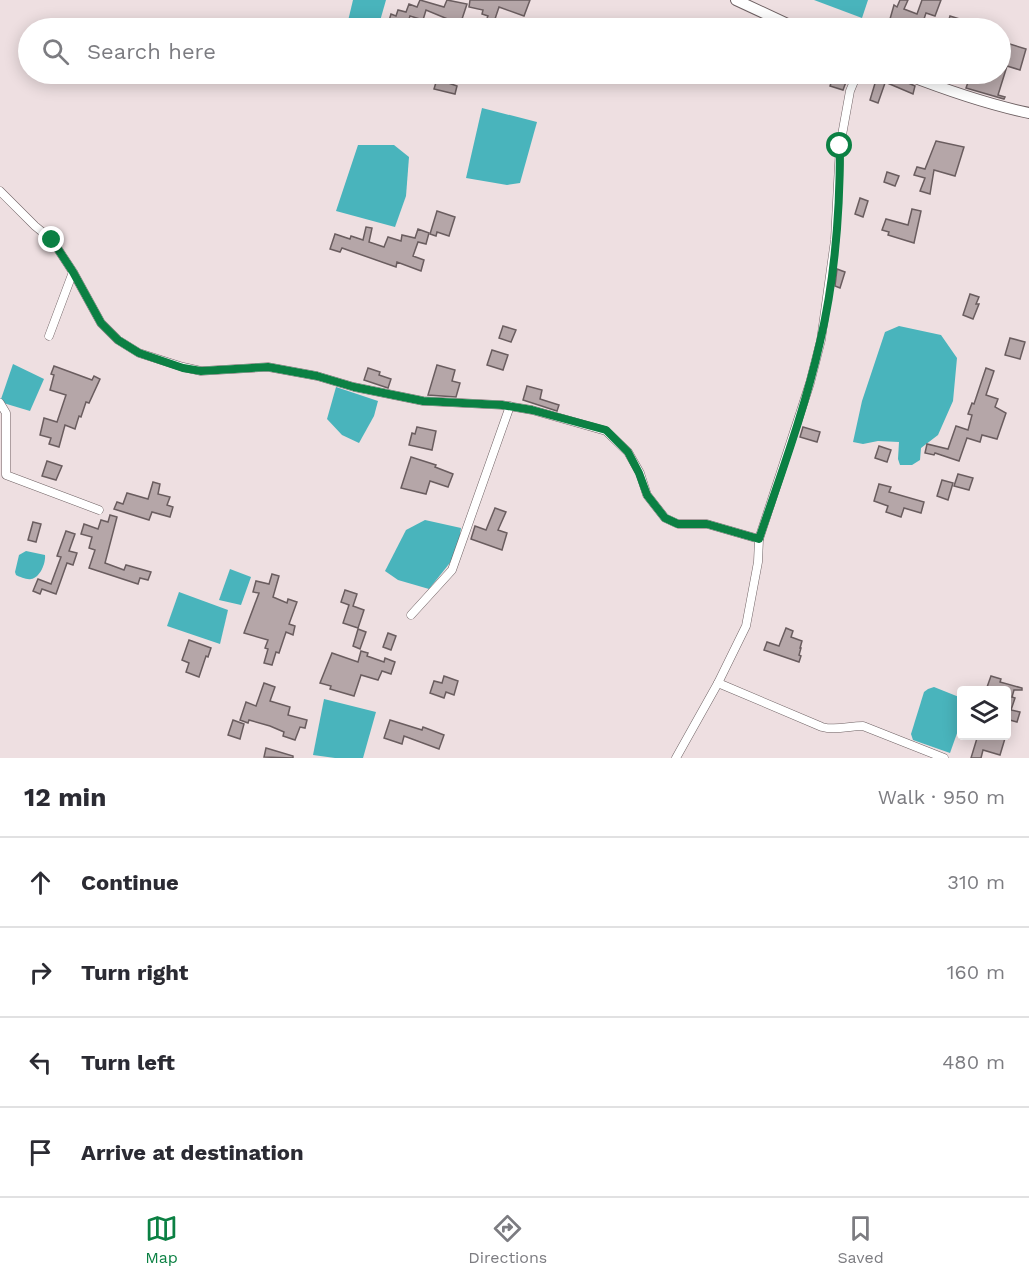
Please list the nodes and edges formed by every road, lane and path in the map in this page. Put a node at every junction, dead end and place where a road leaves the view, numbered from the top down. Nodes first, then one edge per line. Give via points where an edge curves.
1 (736, 0) edge
2 (775, 18) edge
3 (853, 84) edge
4 (931, 84) edge
5 (1029, 113) edge
6 (0, 191) edge
7 (73, 272) junction
8 (49, 336) dead end
9 (0, 403) edge
10 (510, 406) junction
11 (99, 510) dead end
12 (759, 539) junction
13 (411, 615) dead end
14 (718, 683) junction
15 (676, 758) edge
16 (944, 758) edge

1 - 2 main road
3 - 12 street via 840,146 835,240 821,340
4 - 5 main road
6 - 7 street via 52,240
7 - 8 street
7 - 10 street via 101,323 118,340 139,353 183,368 218,372 268,367 423,401
9 - 11 street via 6,413 6,476
10 - 12 street via 606,430 628,452 647,495 671,522 707,524
10 - 13 street via 452,570
12 - 14 street via 746,626
14 - 15 street
14 - 16 street via 822,727 863,726

